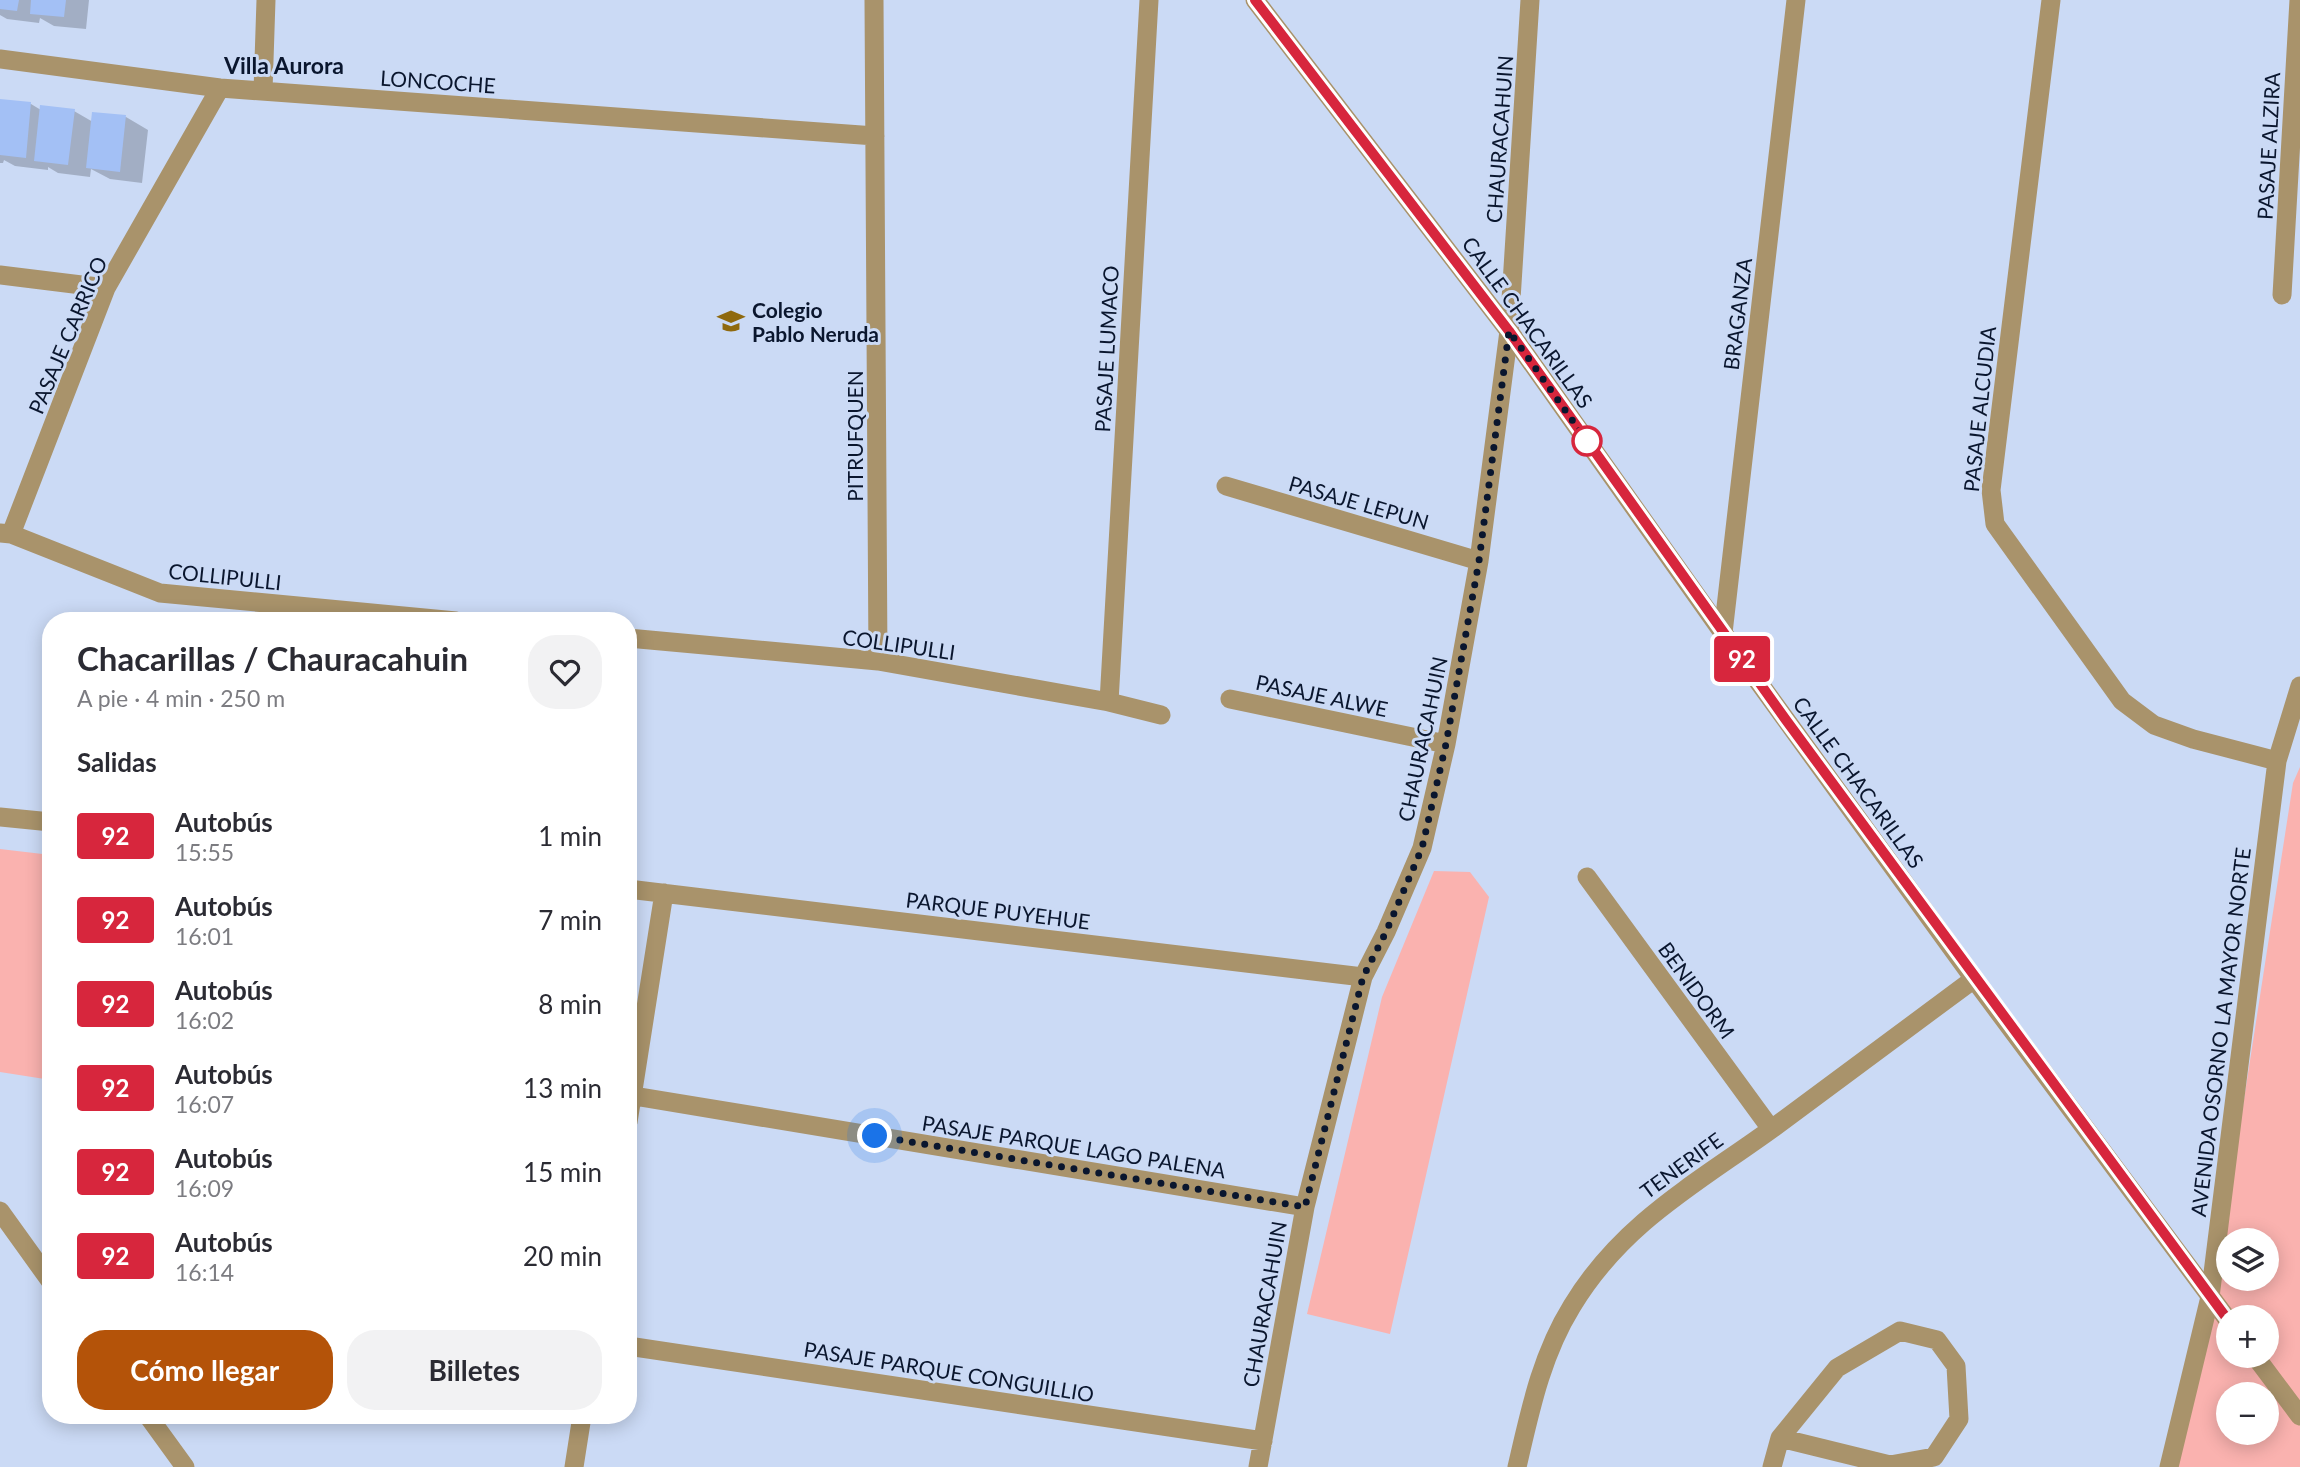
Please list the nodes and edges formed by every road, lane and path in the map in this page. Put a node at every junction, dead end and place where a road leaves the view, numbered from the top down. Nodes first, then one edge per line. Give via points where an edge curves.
1 (266, 0) edge
2 (873, 0) edge
3 (1149, 0) edge
4 (1255, 0) edge
5 (1530, 0) edge
6 (1796, 0) edge
7 (2051, 0) edge
8 (2300, 0) edge
9 (0, 59) edge
10 (220, 88) junction
11 (263, 91) junction
12 (875, 136) junction
13 (0, 275) edge
14 (2300, 285) edge
15 (106, 288) junction
16 (1509, 331) junction
17 (1226, 486) dead end
18 (6, 533) edge
19 (1479, 561) junction
20 (361, 612) edge
21 (1723, 633) junction
22 (637, 639) edge
23 (878, 661) junction
24 (2300, 686) edge
25 (1230, 699) dead end
26 (1109, 702) junction
27 (1161, 715) dead end
28 (1446, 744) junction
29 (2277, 761) junction
30 (0, 817) edge
31 (42, 821) edge
32 (1587, 877) dead end
33 (637, 890) edge
34 (664, 893) junction
35 (1363, 977) junction
36 (1975, 979) junction
37 (637, 1053) edge
38 (637, 1096) edge
39 (1770, 1129) junction
40 (1305, 1207) junction
41 (0, 1210) edge
42 (41, 1257) edge
43 (2210, 1297) junction
44 (2216, 1305) edge
45 (637, 1347) edge
46 (2264, 1368) edge
47 (2300, 1416) edge
48 (154, 1424) edge
49 (581, 1424) edge
50 (1780, 1438) junction
51 (1263, 1441) junction
52 (185, 1467) edge
53 (574, 1467) edge
54 (1258, 1467) edge
55 (1517, 1467) edge
56 (1772, 1467) edge
57 (2169, 1467) edge

1 - 11 street
2 - 12 street, PITRUFQUEN
3 - 26 street, PASAJE LUMACO
4 - 16 street, CALLE CHACARILLAS
5 - 16 street, CHAURACAHUIN
6 - 21 street, BRAGANZA
7 - 29 street, PASAJE ALCUDIA via 1991,490 1995,524 2122,701 2154,725
8 - 14 street, PASAJE ALZIRA via 2281,295
9 - 10 street, LONCOCHE
10 - 11 street, LONCOCHE
10 - 15 street, PASAJE CARRICO
11 - 12 street, LONCOCHE
12 - 23 street, PITRUFQUEN
13 - 15 street
15 - 18 street, PASAJE CARRICO
16 - 19 street, CHAURACAHUIN
16 - 21 street, CALLE CHACARILLAS
17 - 19 street, PASAJE LEPUN
18 - 20 street, COLLIPULLI via 160,593
19 - 28 street, CHAURACAHUIN
21 - 36 street, CALLE CHACARILLAS
22 - 23 street, COLLIPULLI
23 - 26 street, COLLIPULLI
24 - 29 street, AVENIDA OSORNO LA MAYOR NORTE
25 - 28 street, PASAJE ALWE
26 - 27 street, COLLIPULLI
28 - 35 street, CHAURACAHUIN via 1422,848
29 - 43 street, AVENIDA OSORNO LA MAYOR NORTE
30 - 31 street
32 - 39 street, BENIDORM
33 - 34 street, PARQUE PUYEHUE
34 - 35 street, PARQUE PUYEHUE
34 - 37 street
35 - 40 street, CHAURACAHUIN
36 - 39 street, TENERIFE
36 - 43 street, CALLE CHACARILLAS
38 - 40 street, PASAJE PARQUE LAGO PALENA
39 - 55 street, TENERIFE via 1651,1214 1594,1273 1571,1307 1538,1379
40 - 51 street, CHAURACAHUIN
41 - 42 street
43 - 44 street, CALLE CHACARILLAS
43 - 57 street, AVENIDA OSORNO LA MAYOR NORTE
45 - 51 street, PASAJE PARQUE CONGUILLIO
46 - 47 street
48 - 52 street
49 - 53 street
50 - 50 street via 1890,1465 1934,1457 1959,1419 1956,1366 1937,1340 1900,1331 1837,1368
50 - 56 street
51 - 54 street, CHAURACAHUIN

